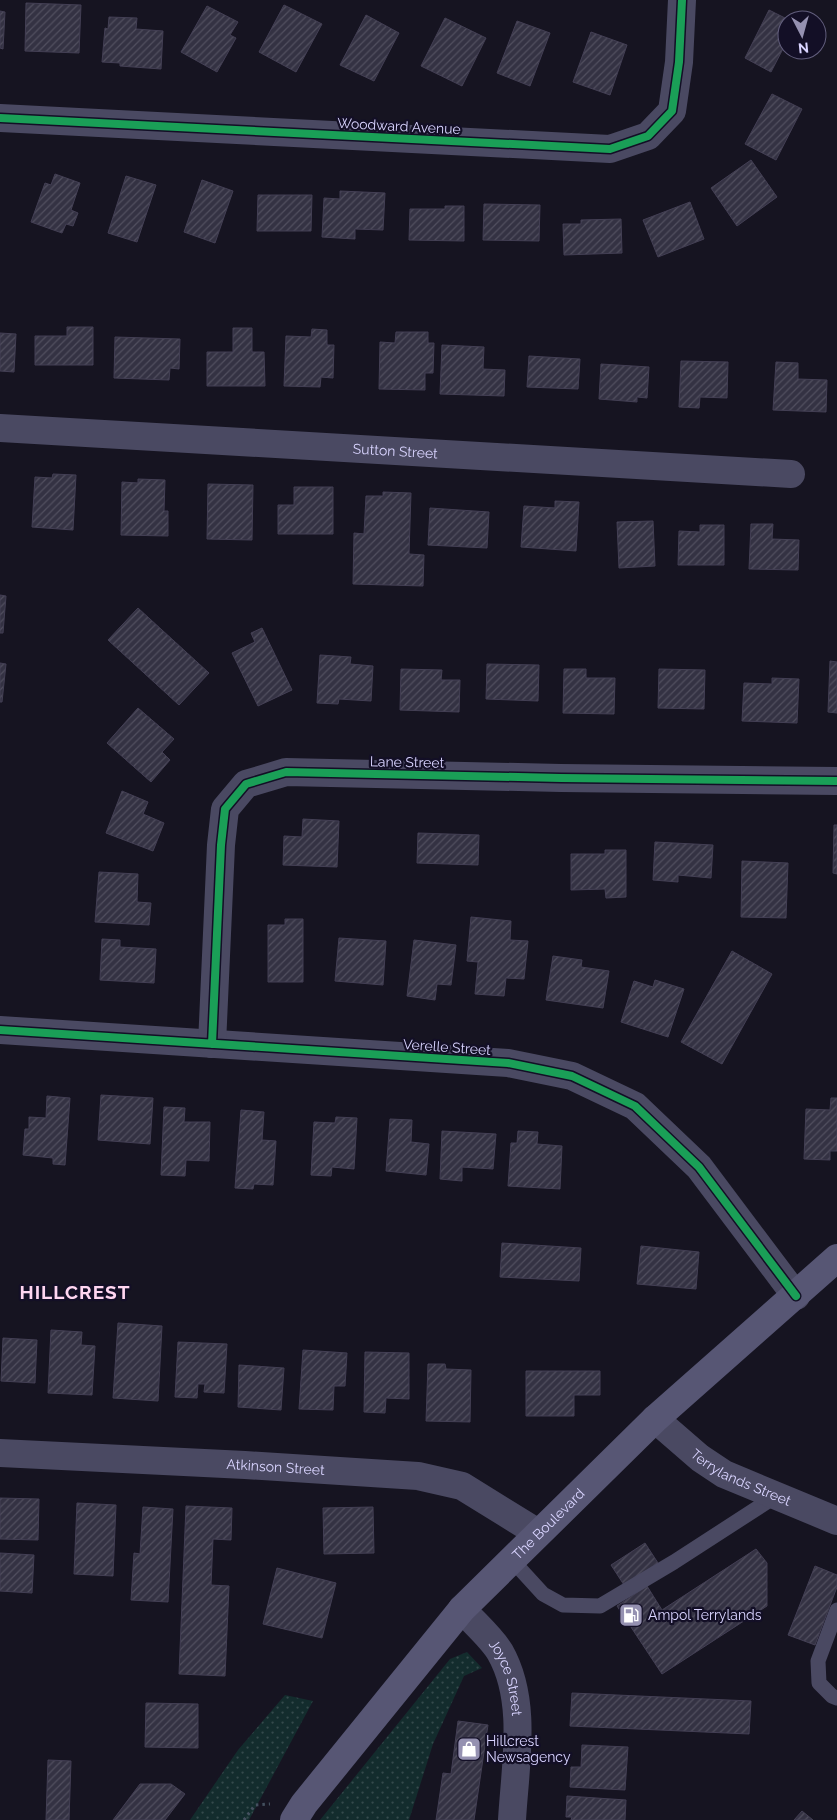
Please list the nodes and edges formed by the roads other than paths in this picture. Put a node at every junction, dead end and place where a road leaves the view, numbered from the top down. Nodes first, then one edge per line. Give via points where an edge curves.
1 (682, 0) edge
2 (0, 118) edge
3 (0, 428) edge
4 (791, 474) dead end
5 (837, 781) edge
6 (0, 1030) edge
7 (212, 1044) junction
8 (837, 1258) edge
9 (796, 1296) junction
10 (655, 1420) junction
11 (0, 1453) edge
12 (776, 1496) junction
13 (837, 1521) edge
14 (538, 1534) junction
15 (511, 1559) junction
16 (462, 1609) junction
17 (837, 1610) edge
18 (837, 1698) edge
19 (294, 1820) edge
20 (512, 1820) edge

1 - 2 street, Woodward Avenue via 679,62 672,111 648,136 610,149
3 - 4 street, Sutton Street
5 - 7 street, Lane Street via 286,772 246,784 225,809
6 - 7 street, Verelle Street
7 - 9 street, Verelle Street via 508,1064 572,1076 635,1106 699,1168
8 - 9 street, The Boulevard
9 - 10 street, The Boulevard
10 - 12 street, Terrylands Street via 724,1474
10 - 14 street, The Boulevard
11 - 14 street, Atkinson Street via 418,1476 462,1486
12 - 13 street, Terrylands Street
12 - 15 lane via 600,1606 563,1605 543,1594
14 - 15 street, The Boulevard
15 - 16 street, The Boulevard
16 - 19 street, The Boulevard
16 - 20 street, Joyce Street via 499,1650 510,1674 518,1712
17 - 18 lane via 818,1661 819,1683

